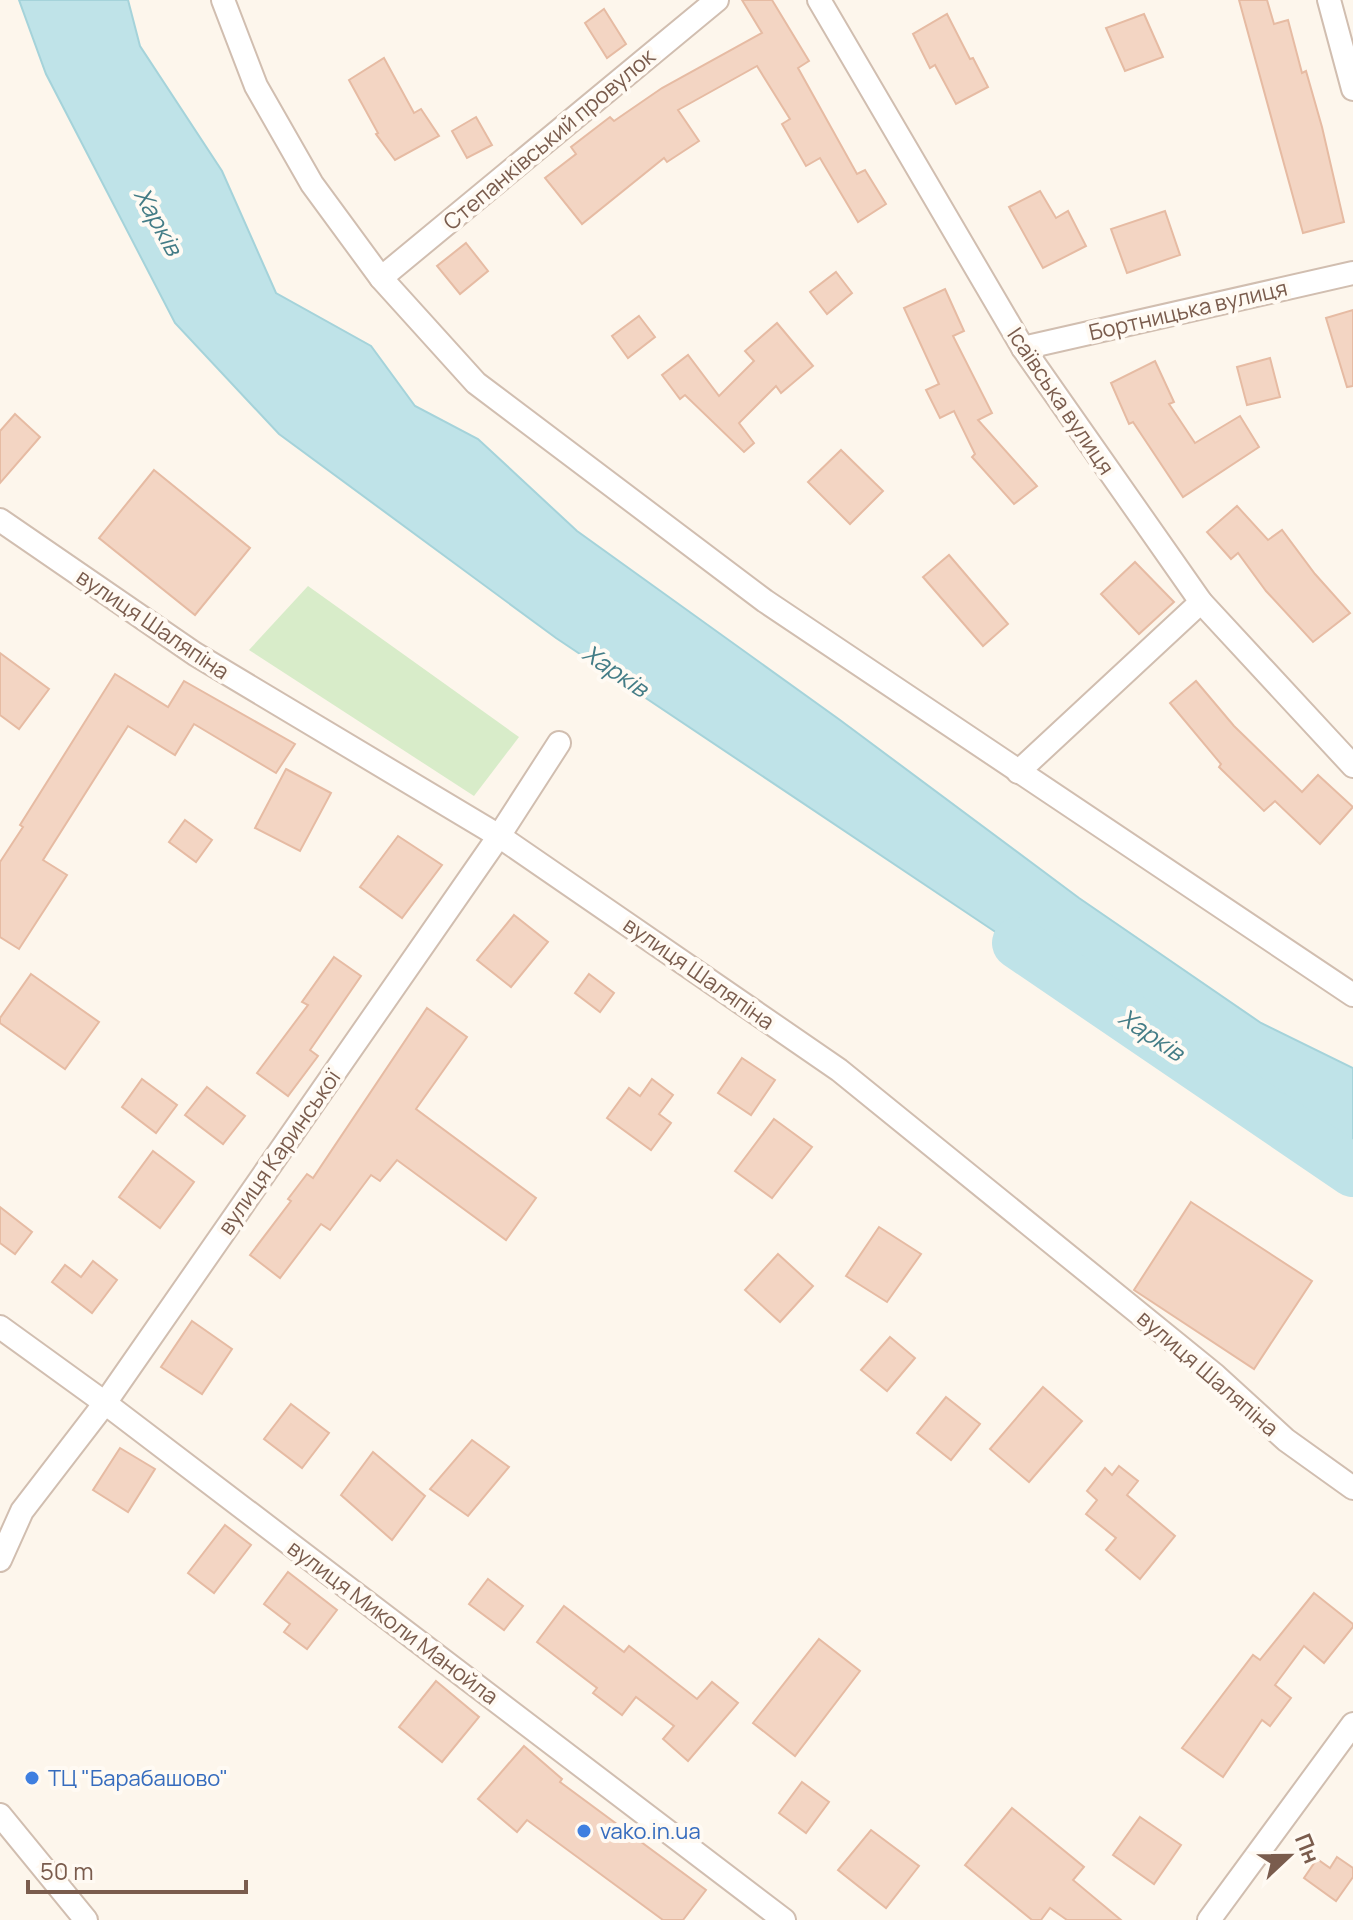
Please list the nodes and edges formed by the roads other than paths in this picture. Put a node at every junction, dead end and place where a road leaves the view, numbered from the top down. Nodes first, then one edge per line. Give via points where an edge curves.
1 (223, 0) edge
2 (717, 0) edge
3 (819, 0) edge
4 (1329, 0) edge
5 (1353, 89) edge
6 (1353, 273) edge
7 (381, 278) junction
8 (1023, 348) junction
9 (0, 520) edge
10 (1201, 602) junction
11 (559, 743) dead end
12 (1353, 766) edge
13 (1018, 772) junction
14 (499, 836) junction
15 (1353, 995) edge
16 (0, 1327) edge
17 (105, 1403) junction
18 (1353, 1488) edge
19 (0, 1560) edge
20 (1353, 1724) edge
21 (0, 1815) edge
22 (86, 1920) edge
23 (784, 1920) edge
24 (1209, 1920) edge

1 - 7 street via 256,86 312,184
2 - 7 street, Степанківський провулок
3 - 8 street, Ісаївська вулиця
4 - 5 street
6 - 8 street, Бортницька вулиця
7 - 13 street via 476,383 765,601
8 - 10 street, Ісаївська вулиця
9 - 14 street, вулиця Шаляпіна via 195,654
10 - 12 street, Ісаївська вулиця
10 - 13 street
11 - 14 street, вулиця Каринської
13 - 15 street
14 - 17 street, вулиця Каринської
14 - 18 street, вулиця Шаляпіна via 839,1070 1215,1375 1286,1440
16 - 17 street, вулиця Миколи Манойла
17 - 19 street, вулиця Каринської via 22,1511
17 - 23 street, вулиця Миколи Манойла
20 - 24 street
21 - 22 street

